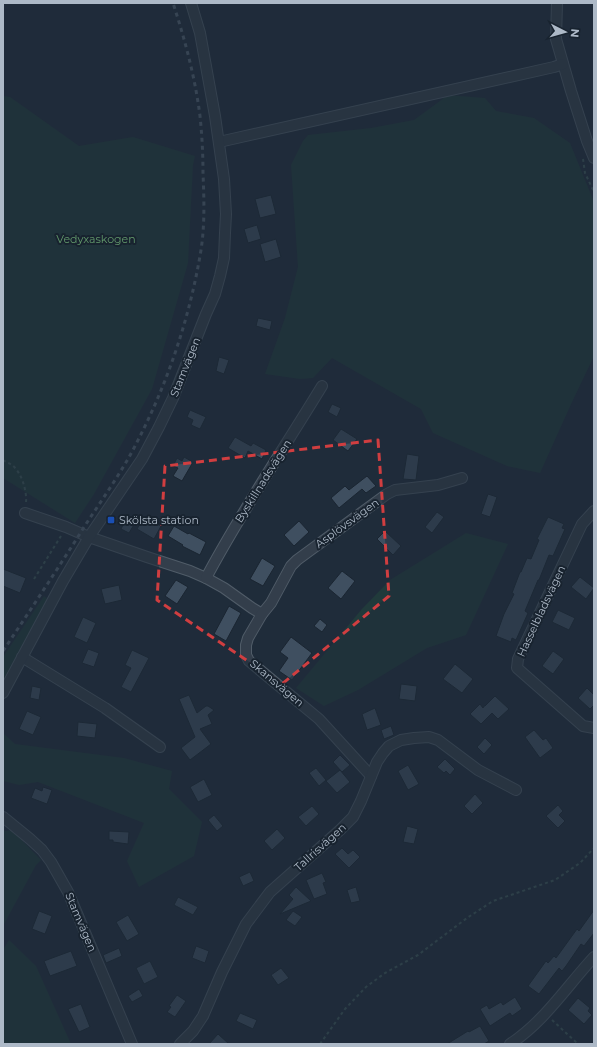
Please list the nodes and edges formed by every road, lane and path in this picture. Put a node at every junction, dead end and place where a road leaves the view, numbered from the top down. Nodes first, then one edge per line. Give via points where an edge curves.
1 (191, 3) edge
2 (557, 3) edge
3 (563, 64) junction
4 (219, 142) junction
5 (594, 158) edge
6 (322, 386) dead end
7 (3, 460) edge
8 (462, 478) dead end
9 (594, 511) edge
10 (25, 512) joint
11 (66, 527) junction
12 (89, 537) junction
13 (206, 578) junction
14 (34, 579) dead end
15 (262, 614) junction
16 (22, 657) junction
17 (3, 693) edge
18 (594, 728) edge
19 (160, 746) dead end
20 (371, 776) junction
21 (516, 790) dead end
22 (3, 817) edge
23 (594, 848) edge
24 (594, 957) edge
25 (546, 1014) junction
26 (132, 1044) edge
27 (180, 1044) edge
28 (320, 1044) edge
29 (510, 1044) edge
30 (578, 1044) edge

1 - 4 street, Stamvägen via 200,33
2 - 3 street via 556,39
3 - 4 street
3 - 5 street
4 - 12 street, Stamvägen via 224,179 226,233 224,258 215,294 159,427 142,459
6 - 13 street, Byskillnadsvägen via 258,488
7 - 10 path via 12,465 22,479 26,496
8 - 15 street, Asplövsvägen via 438,485 395,490 387,494 297,560
9 - 18 street, Hasselbladsvägen via 582,524 518,659 517,668 583,726
10 - 11 street
11 - 12 street
11 - 14 path
12 - 13 street
12 - 16 street, Stamvägen
13 - 15 street
15 - 20 street, Skansvägen via 248,638 248,661 319,719
16 - 17 street, Stamvägen
16 - 19 street via 105,708
20 - 21 street, Tallrisvägen via 382,753 390,746 401,740 429,737 438,740 478,770
20 - 27 street, Tallrisvägen via 353,817 270,892 246,924 203,1016
22 - 26 street, Stamvägen via 42,850 51,862 68,892
23 - 28 path via 580,863 555,880 493,901 418,955 385,973 366,987 345,1009
24 - 25 street
25 - 29 street
25 - 30 path

